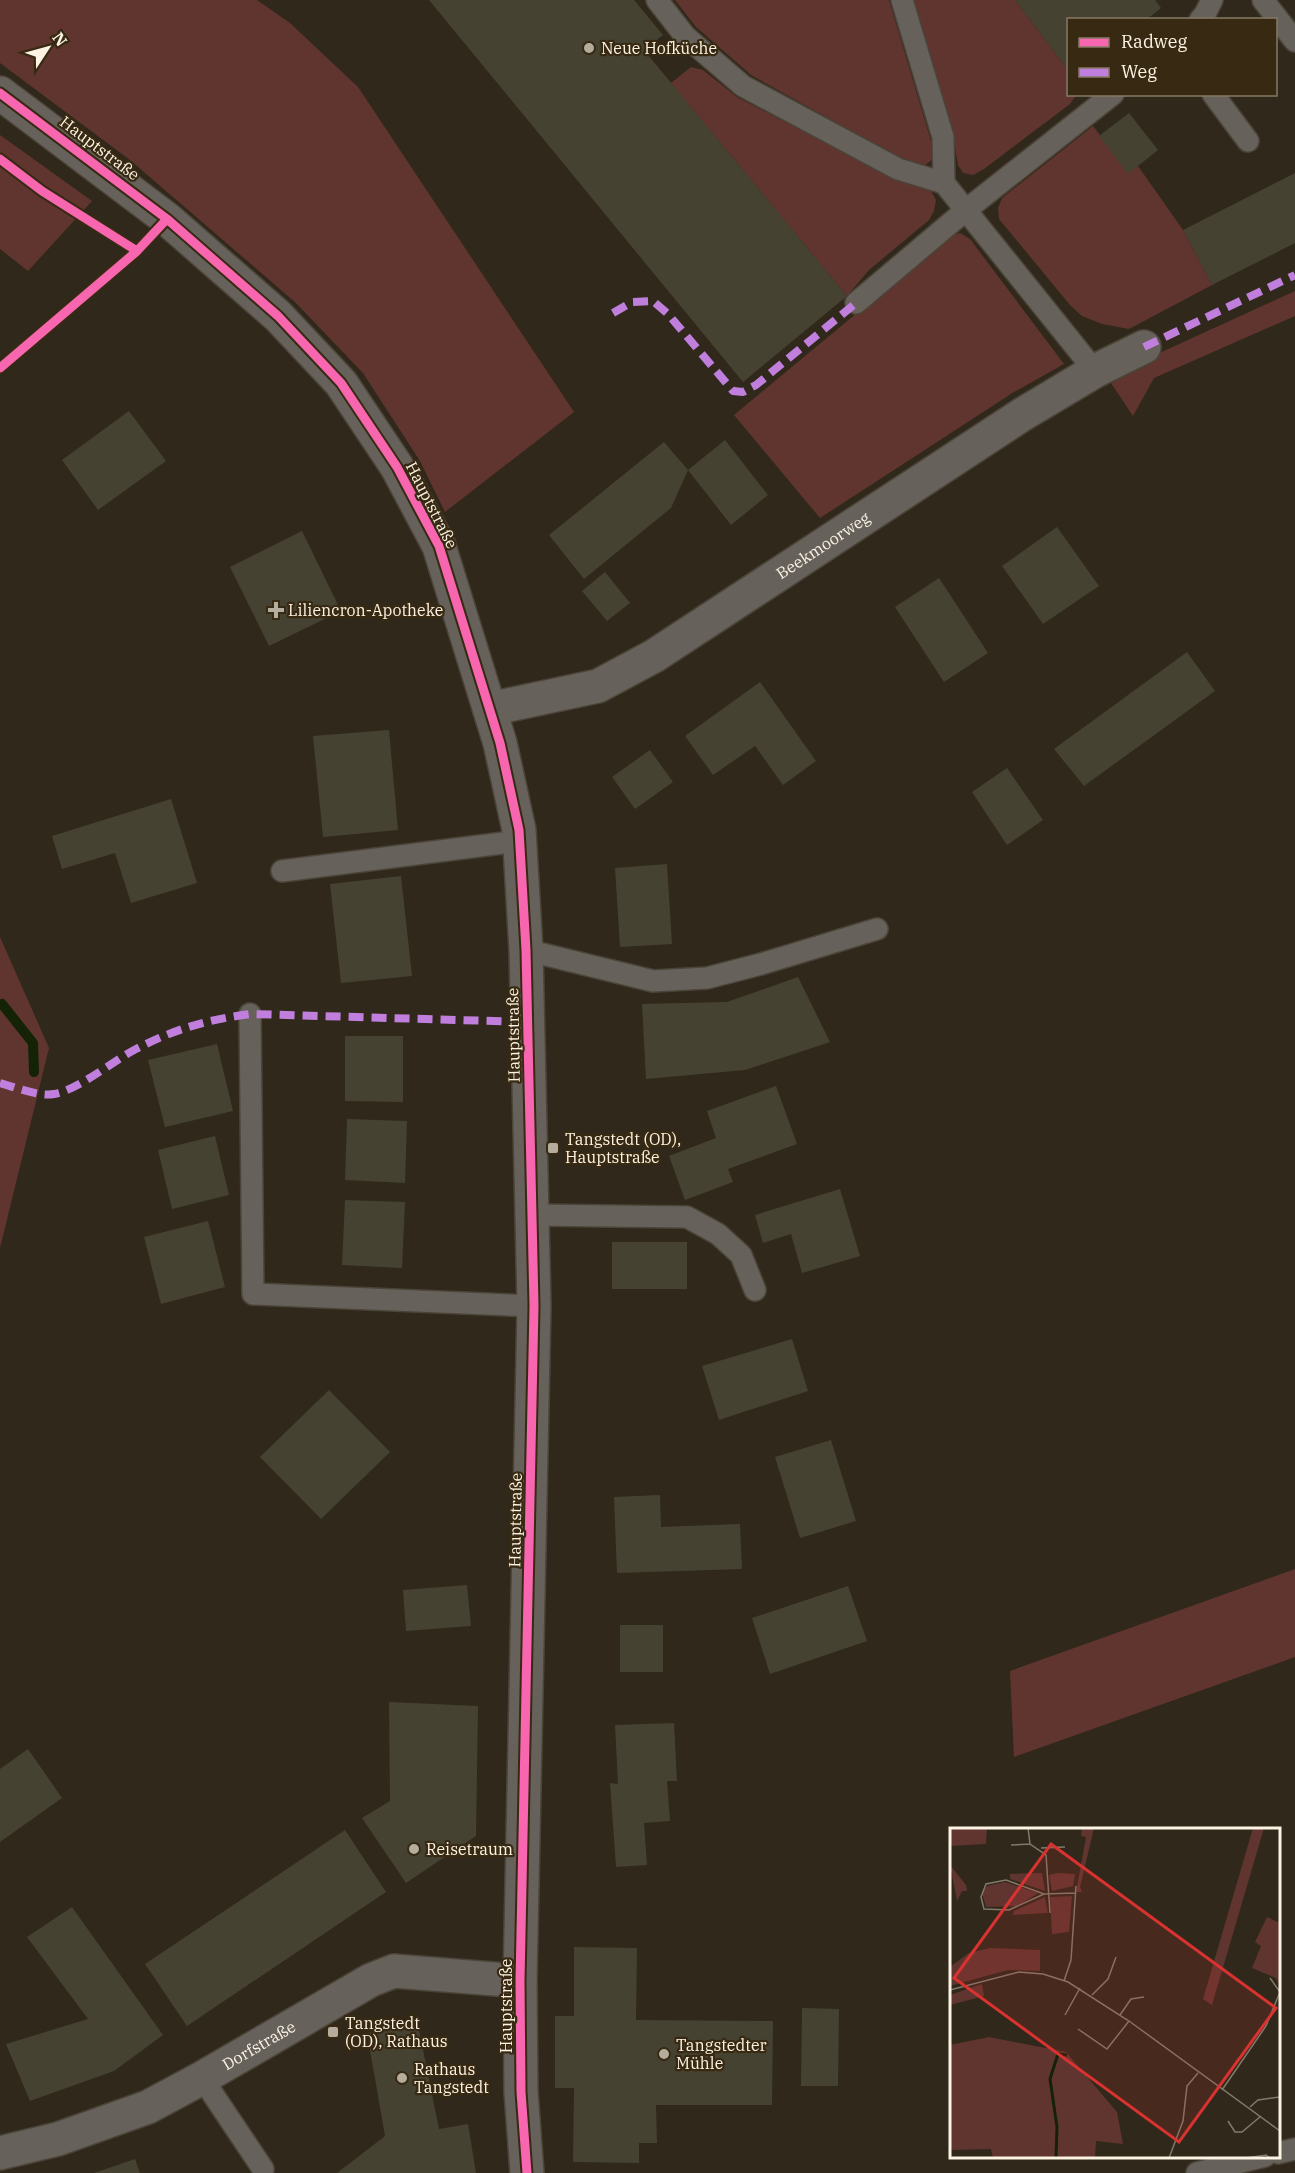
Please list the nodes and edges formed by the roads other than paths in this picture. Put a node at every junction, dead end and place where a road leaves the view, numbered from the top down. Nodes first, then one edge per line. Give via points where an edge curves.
1 (657, 0) edge
2 (902, 0) edge
3 (1212, 0) edge
4 (1263, 0) edge
5 (1202, 18) edge
6 (1295, 41) edge
7 (0, 93) edge
8 (1110, 96) edge
9 (1214, 96) edge
10 (1248, 141) dead end
11 (944, 183) junction
12 (966, 210) junction
13 (856, 303) dead end
14 (1144, 346) dead end
15 (1095, 370) junction
16 (490, 709) junction
17 (519, 841) junction
18 (282, 871) dead end
19 (877, 929) dead end
20 (526, 950) junction
21 (250, 1014) dead end
22 (533, 1215) junction
23 (755, 1290) dead end
24 (534, 1306) junction
25 (520, 1981) junction
26 (202, 2078) junction
27 (1295, 2149) edge
28 (0, 2153) edge
29 (1280, 2153) edge
30 (1261, 2158) edge
31 (263, 2169) dead end
32 (527, 2173) edge
33 (1197, 2173) edge

1 - 11 lane via 685,36 743,86 898,169
2 - 11 lane via 943,137
3 - 5 lane
4 - 6 lane
7 - 16 street, Hauptstraße via 167,219 278,316 341,383 397,467 439,546
8 - 12 lane
9 - 10 lane
11 - 12 lane
12 - 13 lane
12 - 15 lane
14 - 15 street, Beekmoorweg
15 - 16 street, Beekmoorweg via 654,656 598,686
16 - 17 street, Hauptstraße
17 - 18 lane
17 - 20 street, Hauptstraße
19 - 20 lane via 707,978 653,981
20 - 22 street, Hauptstraße
21 - 24 lane via 253,1294
22 - 23 lane via 687,1217 718,1234 741,1255
22 - 24 street, Hauptstraße
24 - 25 street, Hauptstraße
25 - 26 street, Dorfstraße via 394,1971 371,1980
25 - 32 street, Hauptstraße via 521,2092
26 - 28 street, Dorfstraße via 148,2107 58,2139
26 - 31 lane
27 - 29 lane
30 - 33 lane

